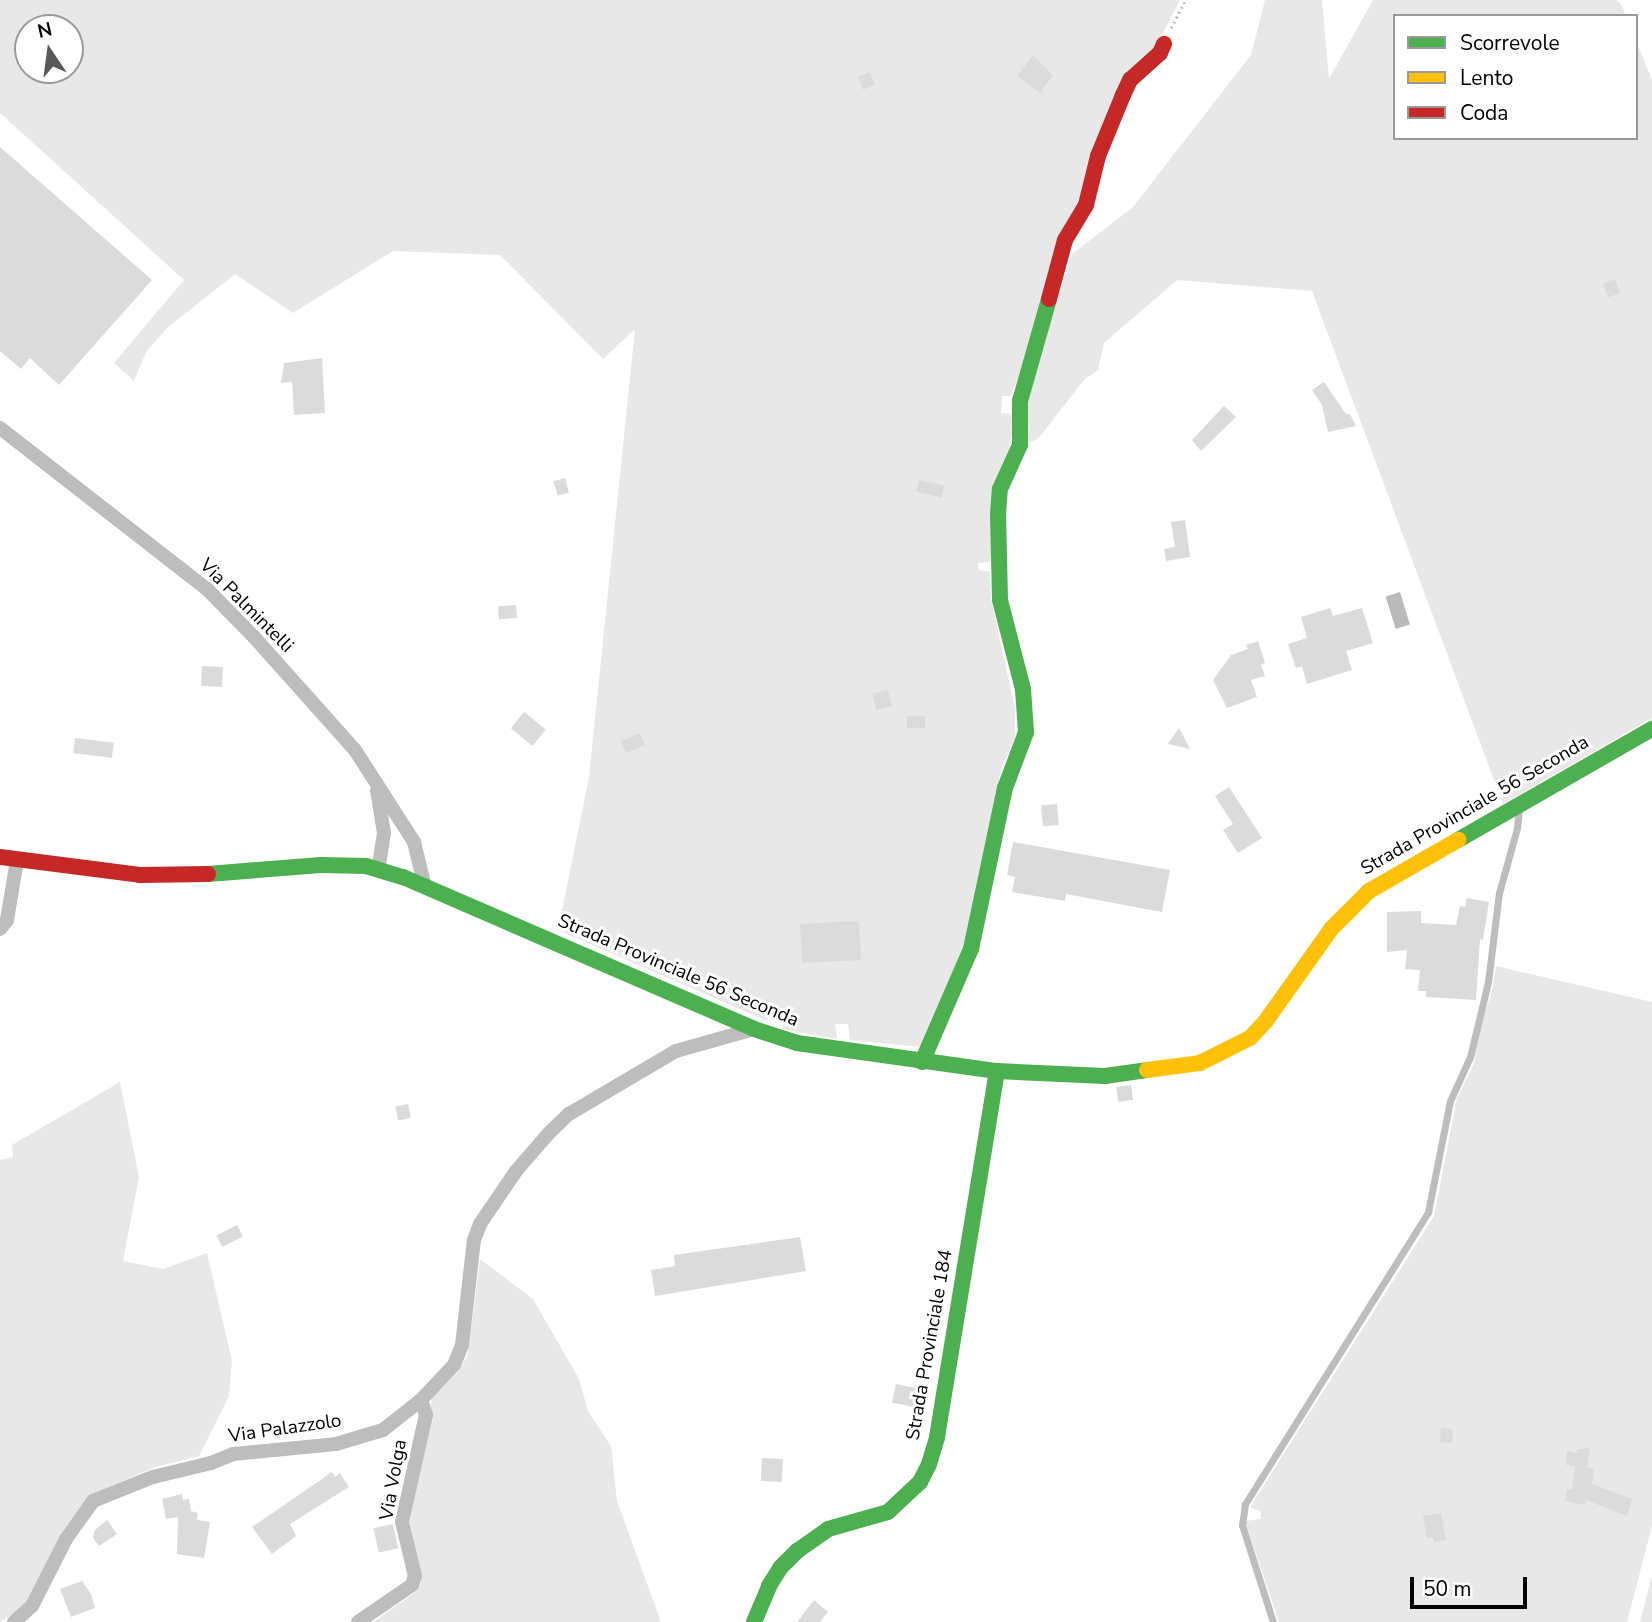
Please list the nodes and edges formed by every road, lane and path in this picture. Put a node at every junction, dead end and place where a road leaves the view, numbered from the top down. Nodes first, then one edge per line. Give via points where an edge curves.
1 (1185, 0) edge
2 (1164, 44) joint
3 (0, 428) edge
4 (1652, 729) edge
5 (375, 782) junction
6 (1519, 806) junction
7 (8, 858) edge
8 (378, 870) junction
9 (425, 887) junction
10 (0, 929) edge
11 (754, 1029) junction
12 (922, 1062) junction
13 (997, 1071) junction
14 (421, 1400) junction
15 (14, 1622) edge
16 (358, 1622) edge
17 (754, 1622) edge
18 (1273, 1622) edge

1 - 2 path
2 - 12 street via 1160,54 1130,80 1098,156 1086,205 1065,240 1020,401 1020,445 1000,489 998,515 1000,600 1023,689 1026,732 1005,788 971,949
3 - 5 street, Via Palmintelli via 207,589 355,750
4 - 6 street, Strada Provinciale 56 Seconda
5 - 8 street via 384,833
5 - 9 street, Via Palmintelli via 414,842
6 - 13 street, Strada Provinciale 56 Seconda via 1369,891 1331,929 1250,1038 1226,1052 1200,1063 1105,1076
6 - 18 lane via 1499,893 1489,982 1470,1057 1450,1101 1428,1212 1241,1515
7 - 8 street, Strada Provinciale 56 Seconda via 175,877 321,865
7 - 10 street via 7,920
8 - 9 street, Strada Provinciale 56 Seconda
9 - 11 street, Strada Provinciale 56 Seconda
11 - 12 street, Strada Provinciale 56 Seconda via 797,1043
11 - 14 street, Via Palazzolo via 676,1051 569,1114 549,1133 480,1224 474,1240 462,1345 454,1365
12 - 13 street, Strada Provinciale 56 Seconda
13 - 17 street, Strada Provinciale 184 via 929,1464 920,1482 888,1512 828,1529 797,1551 781,1567
14 - 15 street, Via Palazzolo via 383,1430 347,1441 233,1454 153,1477 93,1501 66,1539 32,1606
14 - 16 street, Via Volga via 426,1415 402,1522 415,1576 412,1585

